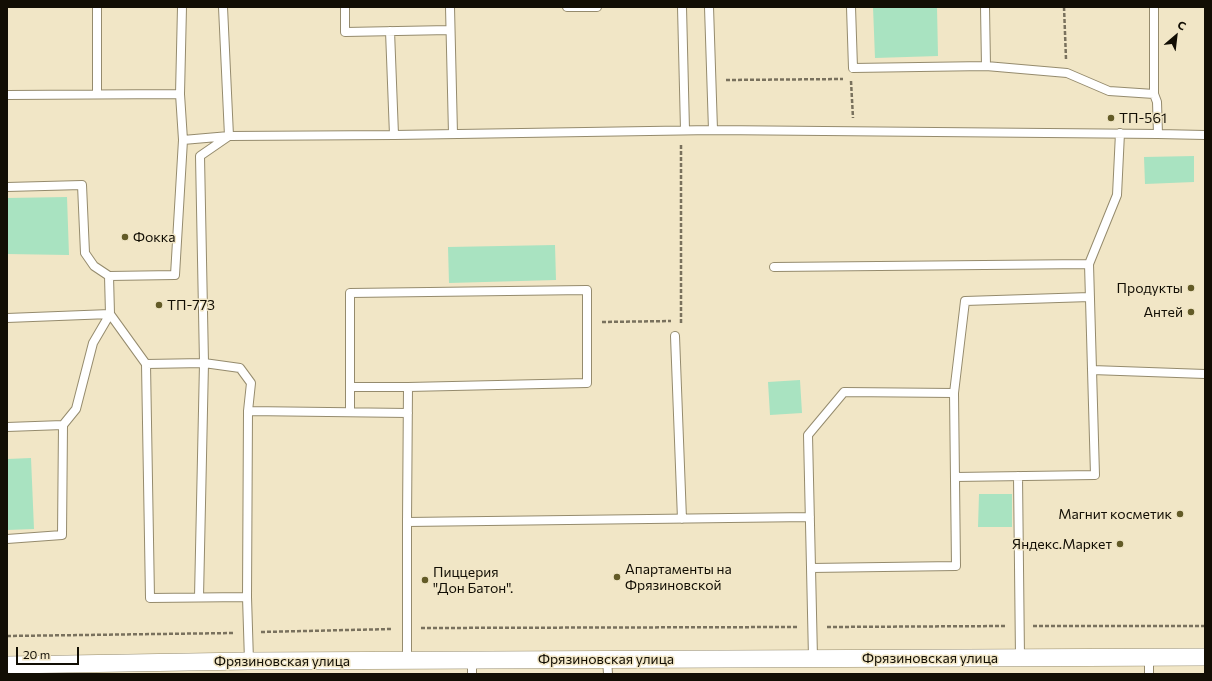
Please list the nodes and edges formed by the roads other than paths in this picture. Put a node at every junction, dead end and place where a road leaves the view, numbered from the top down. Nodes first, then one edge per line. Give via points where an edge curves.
1 (97, 7) edge
2 (182, 7) edge
3 (223, 7) edge
4 (345, 7) edge
5 (450, 7) edge
6 (567, 7) edge
7 (597, 7) edge
8 (682, 7) edge
9 (709, 7) edge
10 (851, 7) edge
11 (986, 7) edge
12 (1154, 7) edge
13 (450, 30) junction
14 (390, 31) junction
15 (986, 66) junction
16 (97, 94) junction
17 (180, 94) junction
18 (1154, 94) junction
19 (7, 95) edge
20 (683, 130) junction
21 (713, 130) junction
22 (452, 134) junction
23 (1120, 134) junction
24 (1158, 134) junction
25 (1205, 135) edge
26 (229, 136) junction
27 (394, 136) junction
28 (183, 140) junction
29 (7, 187) edge
30 (1089, 264) junction
31 (774, 268) dead end
32 (109, 276) junction
33 (1090, 297) junction
34 (110, 314) junction
35 (7, 318) edge
36 (675, 336) road end
37 (204, 363) junction
38 (146, 364) junction
39 (1092, 370) junction
40 (1205, 374) edge
41 (350, 387) junction
42 (408, 387) junction
43 (954, 393) junction
44 (248, 411) junction
45 (350, 412) junction
46 (408, 413) junction
47 (63, 425) junction
48 (7, 427) edge
49 (1018, 476) junction
50 (955, 477) junction
51 (810, 517) junction
52 (682, 519) junction
53 (407, 522) junction
54 (7, 539) edge
55 (811, 568) junction
56 (199, 597) junction
57 (247, 597) junction
58 (1205, 657) edge
59 (813, 658) junction
60 (1020, 658) junction
61 (407, 660) junction
62 (249, 661) junction
63 (607, 666) edge
64 (1149, 666) edge
65 (472, 667) edge
66 (13, 668) edge

1 - 16 lane
2 - 17 lane
3 - 26 lane
4 - 14 lane via 345,32
5 - 13 lane
6 - 7 lane
8 - 20 lane
9 - 21 lane
10 - 15 lane via 853,68
11 - 15 lane
12 - 18 lane
13 - 14 lane
13 - 22 lane
14 - 27 lane
15 - 18 lane via 1067,73 1109,91
16 - 17 lane
16 - 19 lane
17 - 28 lane
18 - 24 lane via 1157,102
20 - 21 lane
20 - 22 lane
21 - 23 lane
22 - 27 lane
23 - 24 lane
23 - 30 lane via 1117,195
24 - 25 lane
26 - 27 lane
26 - 28 lane
26 - 37 lane via 200,156
28 - 32 lane via 175,275
29 - 32 lane via 82,185 85,253 94,266
30 - 31 lane
30 - 33 lane
32 - 34 lane
33 - 39 lane
33 - 43 lane via 964,301
34 - 35 lane
34 - 38 lane
34 - 47 lane via 93,342 76,409
36 - 52 lane
37 - 38 lane
37 - 44 lane via 240,368 251,383
37 - 56 lane
38 - 56 lane via 150,598
39 - 40 lane
39 - 49 lane via 1095,475
41 - 42 lane
41 - 42 lane via 350,293 587,290 587,383
41 - 45 lane
42 - 46 lane
43 - 50 lane
43 - 51 lane via 844,392 808,435
44 - 45 lane
44 - 57 lane
45 - 46 lane
46 - 53 lane
47 - 48 lane
47 - 54 lane via 62,536
49 - 50 lane
49 - 60 lane
50 - 55 lane via 956,566
51 - 52 lane
51 - 55 lane
52 - 53 lane
53 - 61 lane
55 - 59 lane
56 - 57 lane
57 - 62 lane
58 - 64 street, Фрязиновская улица
59 - 60 street, Фрязиновская улица
59 - 63 street, Фрязиновская улица
60 - 64 street, Фрязиновская улица
61 - 62 street, Фрязиновская улица
61 - 65 street, Фрязиновская улица
62 - 66 street, Фрязиновская улица
63 - 65 street, Фрязиновская улица

